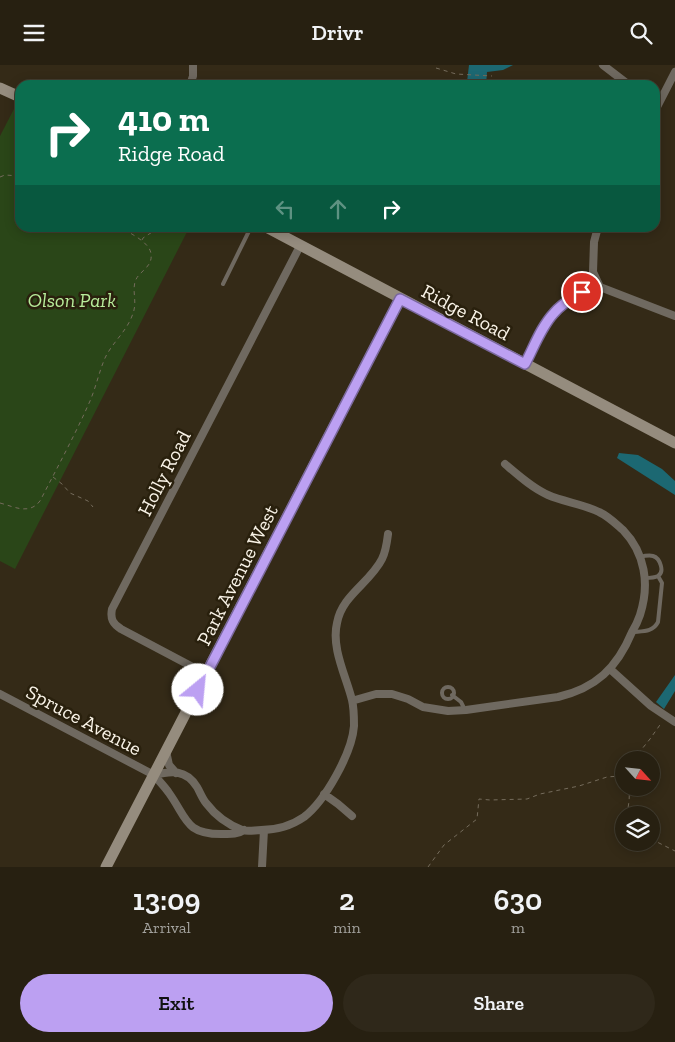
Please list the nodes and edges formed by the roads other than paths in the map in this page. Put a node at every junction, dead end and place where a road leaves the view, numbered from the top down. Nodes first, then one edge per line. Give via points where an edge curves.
1 (193, 65) edge
2 (603, 65) edge
3 (675, 72) edge
4 (192, 80) edge
5 (622, 80) edge
6 (0, 88) edge
7 (15, 95) edge
8 (660, 100) edge
9 (249, 232) edge
10 (275, 232) edge
11 (597, 232) edge
12 (300, 246) junction
13 (597, 281) junction
14 (223, 284) dead end
15 (400, 299) junction
16 (675, 316) edge
17 (525, 364) junction
18 (675, 443) edge
19 (505, 464) dead end
20 (388, 534) dead end
21 (640, 557) junction
22 (658, 576) junction
23 (645, 579) junction
24 (633, 631) junction
25 (610, 669) junction
26 (206, 674) junction
27 (0, 694) edge
28 (452, 695) dead end
29 (352, 700) junction
30 (465, 710) junction
31 (675, 722) edge
32 (166, 751) junction
33 (176, 773) junction
34 (154, 775) junction
35 (324, 794) junction
36 (352, 816) dead end
37 (223, 819) junction
38 (244, 830) junction
39 (264, 830) junction
40 (219, 834) junction
41 (106, 867) edge
42 (262, 867) edge

1 - 4 street
2 - 5 street
3 - 8 street
6 - 7 street
9 - 14 lane
10 - 12 street, Ridge Road
11 - 13 street via 593,272
12 - 15 street, Ridge Road
12 - 26 street, Holly Road via 112,609 113,622 121,629
13 - 16 street via 600,287
13 - 17 street via 554,313
15 - 17 street, Ridge Road
15 - 26 street, Park Avenue West
17 - 18 street, Ridge Road
19 - 21 street via 547,494 588,507 611,519 631,539
20 - 29 street via 381,561 344,604 337,620 338,652
21 - 22 lane via 657,558 661,565
21 - 23 street
22 - 23 lane
22 - 24 lane via 662,583 658,622 651,630
23 - 24 street via 640,615
24 - 25 street
25 - 30 street via 592,684 571,694
25 - 31 street via 651,706
26 - 32 street, Park Avenue West
27 - 34 street, Spruce Avenue
28 - 30 lane
29 - 30 street via 385,693 425,707
29 - 35 street via 352,741
32 - 33 street via 169,765
32 - 34 street, Park Avenue West
33 - 34 street
33 - 37 street via 183,773 193,782 206,803
34 - 40 street via 191,827
34 - 41 street, Park Avenue West
35 - 36 street
35 - 39 street via 304,817 294,823
37 - 38 street
37 - 40 street
38 - 39 street
38 - 40 street via 238,834
39 - 42 street

